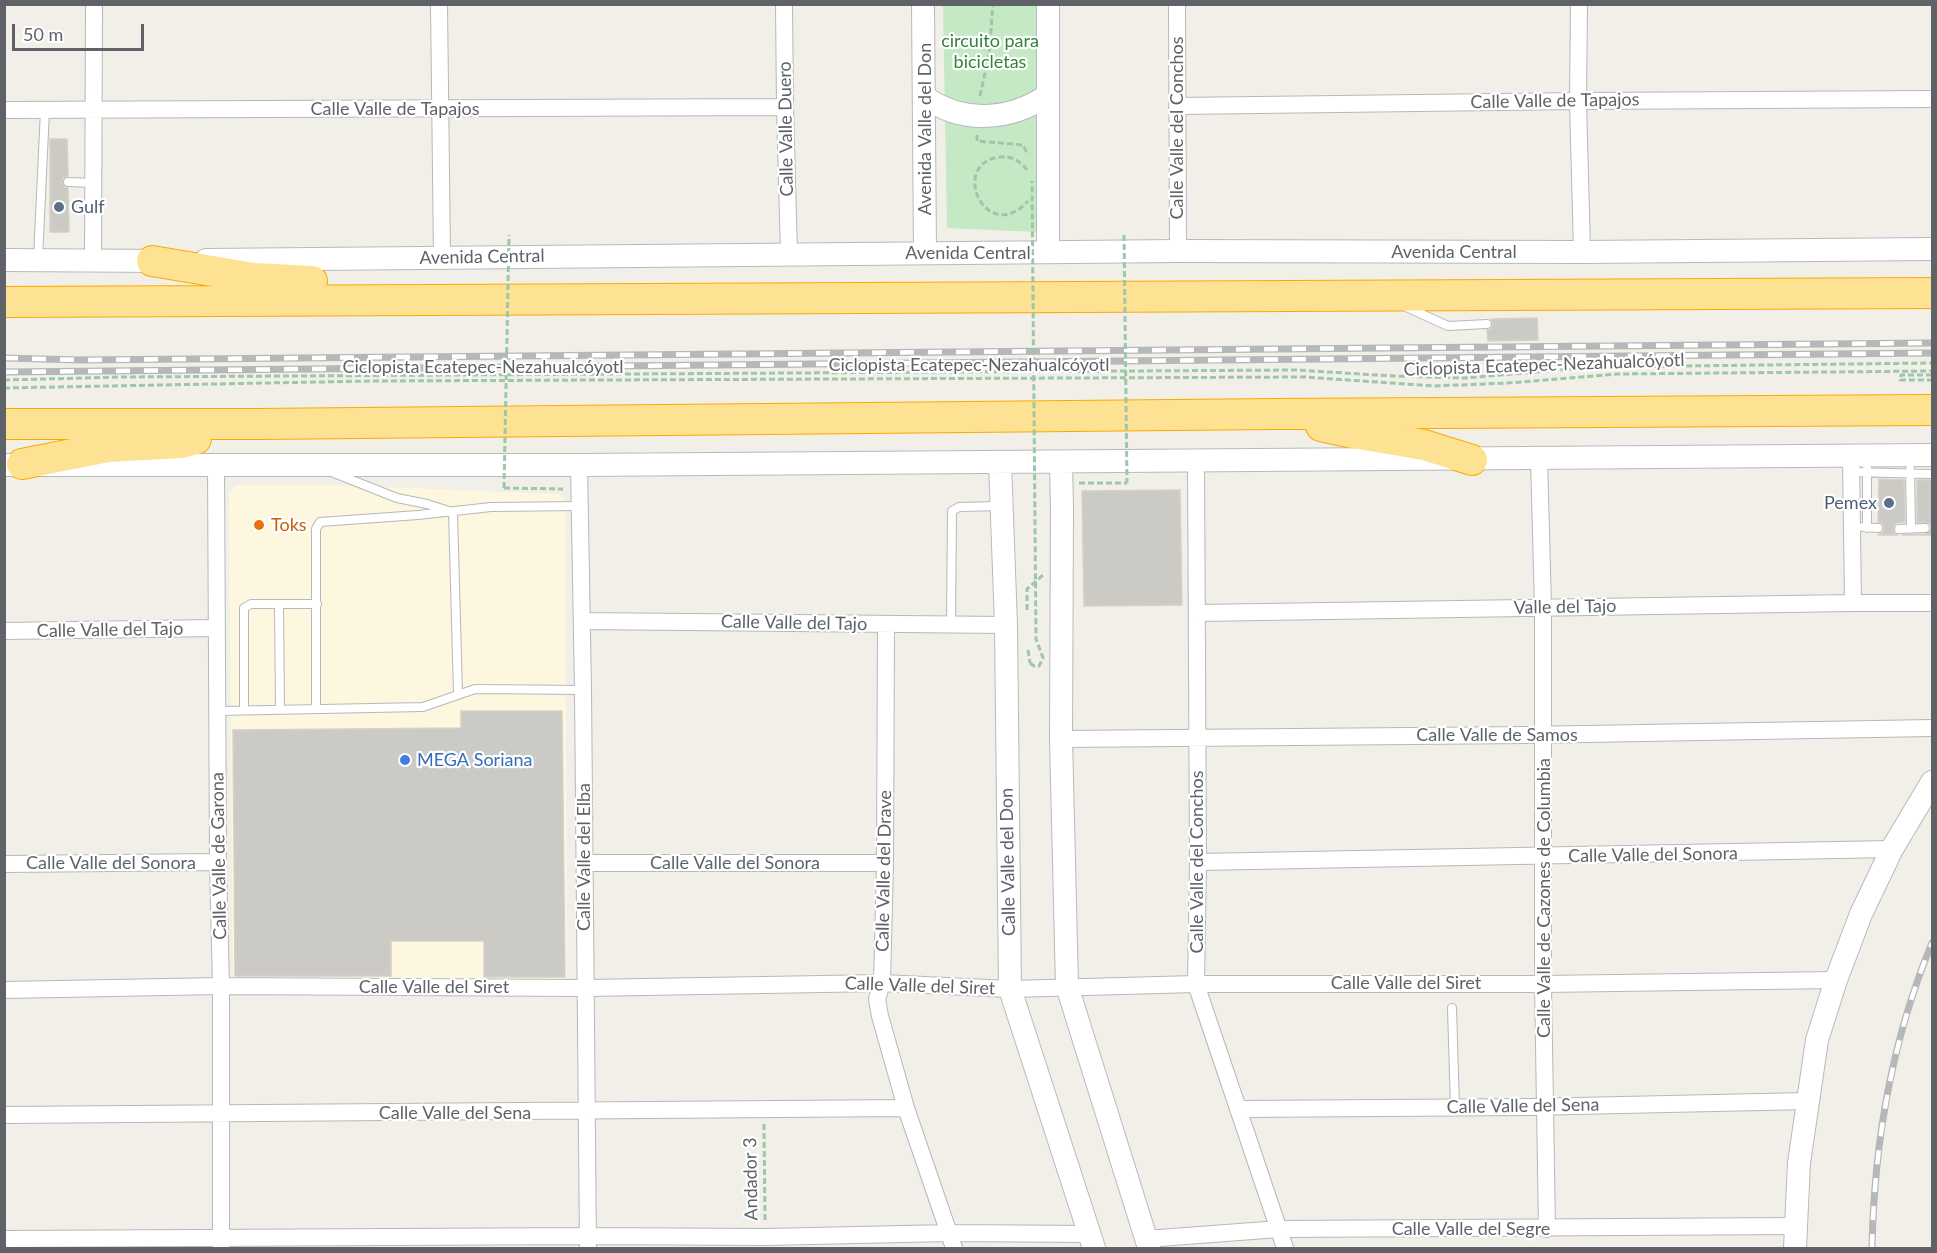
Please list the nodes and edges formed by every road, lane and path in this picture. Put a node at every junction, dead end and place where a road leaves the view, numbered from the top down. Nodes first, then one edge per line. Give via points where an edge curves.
1 (94, 4) edge
2 (439, 4) edge
3 (784, 4) edge
4 (923, 4) edge
5 (1048, 4) edge
6 (1177, 4) edge
7 (1579, 4) edge
8 (1047, 95) junction
9 (925, 97) junction
10 (1932, 99) edge
11 (1578, 100) junction
12 (1177, 106) junction
13 (785, 107) junction
14 (439, 109) junction
15 (4, 110) edge
16 (45, 110) junction
17 (93, 110) junction
18 (1040, 179) junction
19 (68, 182) dead end
20 (93, 183) junction
21 (509, 235) dead end
22 (1124, 236) dead end
23 (1932, 249) edge
24 (1178, 251) junction
25 (1048, 252) junction
26 (1582, 252) junction
27 (925, 253) junction
28 (789, 254) junction
29 (442, 257) junction
30 (93, 259) junction
31 (4, 260) edge
32 (38, 260) junction
33 (152, 261) junction
34 (1932, 293) edge
35 (1382, 296) junction
36 (467, 298) junction
37 (4, 302) edge
38 (1487, 324) dead end
39 (1932, 363) edge
40 (1932, 373) edge
41 (4, 380) edge
42 (1932, 380) edge
43 (4, 388) edge
44 (1932, 410) edge
45 (1856, 412) junction
46 (1274, 414) junction
47 (4, 423) edge
48 (257, 424) junction
49 (1932, 429) edge
50 (1932, 455) edge
51 (1539, 459) junction
52 (1472, 460) junction
53 (1196, 461) junction
54 (999, 462) junction
55 (216, 464) junction
56 (1859, 464) junction
57 (13, 465) edge
58 (314, 465) junction
59 (579, 465) junction
60 (1909, 465) junction
61 (1062, 472) junction
62 (1932, 474) edge
63 (547, 489) dead end
64 (581, 506) junction
65 (1002, 506) junction
66 (453, 512) junction
67 (1860, 527) junction
68 (1878, 528) dead end
69 (1911, 528) junction
70 (1925, 528) dead end
71 (1899, 529) dead end
72 (1043, 566) dead end
73 (1853, 603) junction
74 (1932, 603) edge
75 (279, 604) junction
76 (317, 604) junction
77 (1543, 607) junction
78 (1027, 610) dead end
79 (1197, 613) junction
80 (582, 621) junction
81 (886, 624) junction
82 (951, 624) junction
83 (1006, 625) junction
84 (216, 628) junction
85 (4, 631) edge
86 (1027, 642) dead end
87 (583, 690) junction
88 (458, 694) junction
89 (316, 709) junction
90 (244, 710) junction
91 (280, 710) junction
92 (218, 711) junction
93 (1932, 728) edge
94 (1543, 735) junction
95 (1197, 736) junction
96 (1060, 739) junction
97 (1932, 782) edge
98 (1892, 849) junction
99 (1544, 857) junction
100 (218, 862) junction
101 (1198, 862) junction
102 (584, 863) junction
103 (885, 863) junction
104 (4, 864) edge
105 (1836, 980) junction
106 (882, 983) junction
107 (1196, 984) junction
108 (1543, 984) junction
109 (221, 986) junction
110 (1067, 986) junction
111 (586, 988) junction
112 (1010, 989) junction
113 (4, 990) edge
114 (1452, 1008) dead end
115 (1808, 1101) junction
116 (1546, 1106) junction
117 (1455, 1107) junction
118 (764, 1108) junction
119 (906, 1108) junction
120 (1239, 1109) junction
121 (587, 1112) junction
122 (220, 1114) junction
123 (4, 1115) edge
124 (1796, 1226) junction
125 (1547, 1229) junction
126 (1279, 1230) junction
127 (765, 1236) junction
128 (4, 1239) edge
129 (952, 1241) edge
130 (1092, 1241) edge
131 (588, 1242) edge
132 (220, 1244) edge
133 (1147, 1244) edge
134 (1285, 1248) edge
135 (1795, 1248) edge

1 - 17 street
2 - 14 street
3 - 13 street, Calle Valle Duero
4 - 9 main road, Avenida Valle del Don
5 - 8 main road
6 - 12 street, Calle Valle del Conchos
7 - 11 street
8 - 9 main road via 1012,113 984,117 938,106
8 - 18 main road
9 - 27 main road, Avenida Valle del Don
10 - 11 street, Calle Valle de Tapajos
11 - 12 street, Calle Valle de Tapajos
11 - 26 street
12 - 24 street, Calle Valle del Conchos
13 - 14 street, Calle Valle de Tapajos
13 - 28 street, Calle Valle Duero
14 - 17 street, Calle Valle de Tapajos
14 - 29 street
15 - 16 street, Calle Valle de Tapajos
16 - 17 street, Calle Valle de Tapajos
16 - 32 lane via 45,182
17 - 20 street
18 - 18 path via 1020,209 1004,215 987,210 974,187 984,164 1000,157 1017,160
18 - 25 main road
18 - 86 path, bridge via 1036,639 1043,658 1039,666 1030,663
19 - 20 lane
20 - 30 street
21 - 63 path, bridge via 504,488
22 - 61 path, bridge via 1127,483
23 - 26 main road, Avenida Central
24 - 25 main road, Avenida Central
24 - 26 main road, Avenida Central
25 - 27 main road, Avenida Central
27 - 28 main road, Avenida Central
28 - 29 main road, Avenida Central
29 - 33 main road, Avenida Central
30 - 32 main road, Avenida Central
30 - 33 main road, Avenida Central
31 - 32 main road, Avenida Central
33 - 36 highway via 254,278 378,284
34 - 35 highway
35 - 36 highway
35 - 38 lane via 1448,326
36 - 37 highway
39 - 41 path via 1597,367 1464,378 1285,370
40 - 42 path via 1901,375 1900,380
40 - 43 path, Ciclopista Ecatepec-Nezahualcóyotl via 1618,374 1434,386 1305,377 371,381
44 - 45 highway
45 - 46 highway
45 - 49 highway
46 - 48 highway
46 - 52 highway via 1353,434 1424,445
47 - 48 highway
48 - 57 highway via 181,443 108,447
50 - 60 main road
51 - 52 main road
51 - 56 main road
51 - 77 street, Calle Valle de Cazones de Columbia
52 - 53 main road
53 - 61 main road
53 - 79 street, Calle Valle del Conchos
54 - 59 main road
54 - 61 main road
54 - 65 main road, Calle Valle del Don
55 - 57 main road
55 - 58 main road
55 - 84 street, Calle Valle de Garona
56 - 60 main road
56 - 67 street
58 - 59 main road
58 - 66 lane via 397,498
59 - 64 street, Calle Valle del Elba
60 - 62 lane
60 - 69 lane
61 - 96 main road
64 - 66 lane via 491,507
64 - 80 street, Calle Valle del Elba
65 - 82 lane via 959,507 952,511
65 - 83 main road, Calle Valle del Don
66 - 76 lane via 320,522 316,529
66 - 88 lane
67 - 68 lane
67 - 73 street
69 - 70 lane
69 - 71 lane
72 - 78 path via 1042,576 1028,589
73 - 74 street, Valle del Tajo
73 - 77 street, Valle del Tajo
75 - 76 lane
75 - 90 lane via 251,604 244,608
75 - 91 lane
76 - 89 lane
77 - 79 street, Valle del Tajo
77 - 94 street, Calle Valle de Cazones de Columbia
79 - 95 street, Calle Valle del Conchos
80 - 81 street, Calle Valle del Tajo
80 - 87 street, Calle Valle del Elba
81 - 82 street, Calle Valle del Tajo
81 - 103 street, Calle Valle del Drave
82 - 83 street, Calle Valle del Tajo
83 - 112 main road, Calle Valle del Don
84 - 85 street, Calle Valle del Tajo
84 - 92 street, Calle Valle de Garona
87 - 88 lane via 475,689
87 - 102 street, Calle Valle del Elba
88 - 89 lane via 423,707
89 - 91 lane
90 - 91 lane
90 - 92 lane
92 - 100 street, Calle Valle de Garona
93 - 94 street, Calle Valle de Samos
94 - 95 street, Calle Valle de Samos
94 - 99 street, Calle Valle de Cazones de Columbia
95 - 96 street, Calle Valle de Samos
95 - 101 street, Calle Valle del Conchos
96 - 110 main road
97 - 98 main road
98 - 99 street, Calle Valle del Sonora
98 - 105 main road
99 - 101 street, Calle Valle del Sonora
99 - 108 street, Calle Valle de Cazones de Columbia
100 - 104 street, Calle Valle del Sonora
100 - 109 street, Calle Valle de Garona
101 - 107 street, Calle Valle del Conchos
102 - 103 street, Calle Valle del Sonora
102 - 111 street, Calle Valle del Elba
103 - 106 street, Calle Valle del Drave
105 - 108 street, Calle Valle del Siret
105 - 115 main road via 1817,1040
106 - 111 street, Calle Valle del Siret
106 - 112 street, Calle Valle del Siret
106 - 119 street, Calle Valle del Drave via 878,999 880,1016
107 - 108 street, Calle Valle del Siret
107 - 110 street, Calle Valle del Siret
107 - 120 street, Calle Valle del Conchos
108 - 116 street, Calle Valle de Cazones de Columbia
109 - 111 street, Calle Valle del Siret
109 - 113 street, Calle Valle del Siret
109 - 122 street, Calle Valle de Garona
110 - 112 street, Calle Valle del Siret
110 - 133 main road
111 - 121 street, Calle Valle del Elba
112 - 130 main road, Calle Valle del Don
114 - 117 lane
115 - 116 street, Calle Valle del Sena
115 - 124 main road via 1799,1163
116 - 117 street, Calle Valle del Sena
116 - 125 street, Calle Valle de Cazones de Columbia
117 - 120 street, Calle Valle del Sena
118 - 119 street, Calle Valle del Sena
118 - 121 street, Calle Valle del Sena
118 - 127 path, Andador 3
119 - 129 street, Calle Valle del Drave
120 - 126 street, Calle Valle del Conchos
121 - 122 street, Calle Valle del Sena
121 - 131 street, Calle Valle del Elba
122 - 123 street, Calle Valle del Sena
122 - 132 street, Calle Valle de Garona
124 - 125 street, Calle Valle del Segre
124 - 135 main road
125 - 126 street, Calle Valle del Segre
126 - 133 street, Calle Valle del Segre
126 - 134 street, Calle Valle del Conchos
127 - 129 street
127 - 131 street
128 - 132 street
129 - 130 street
131 - 132 street

